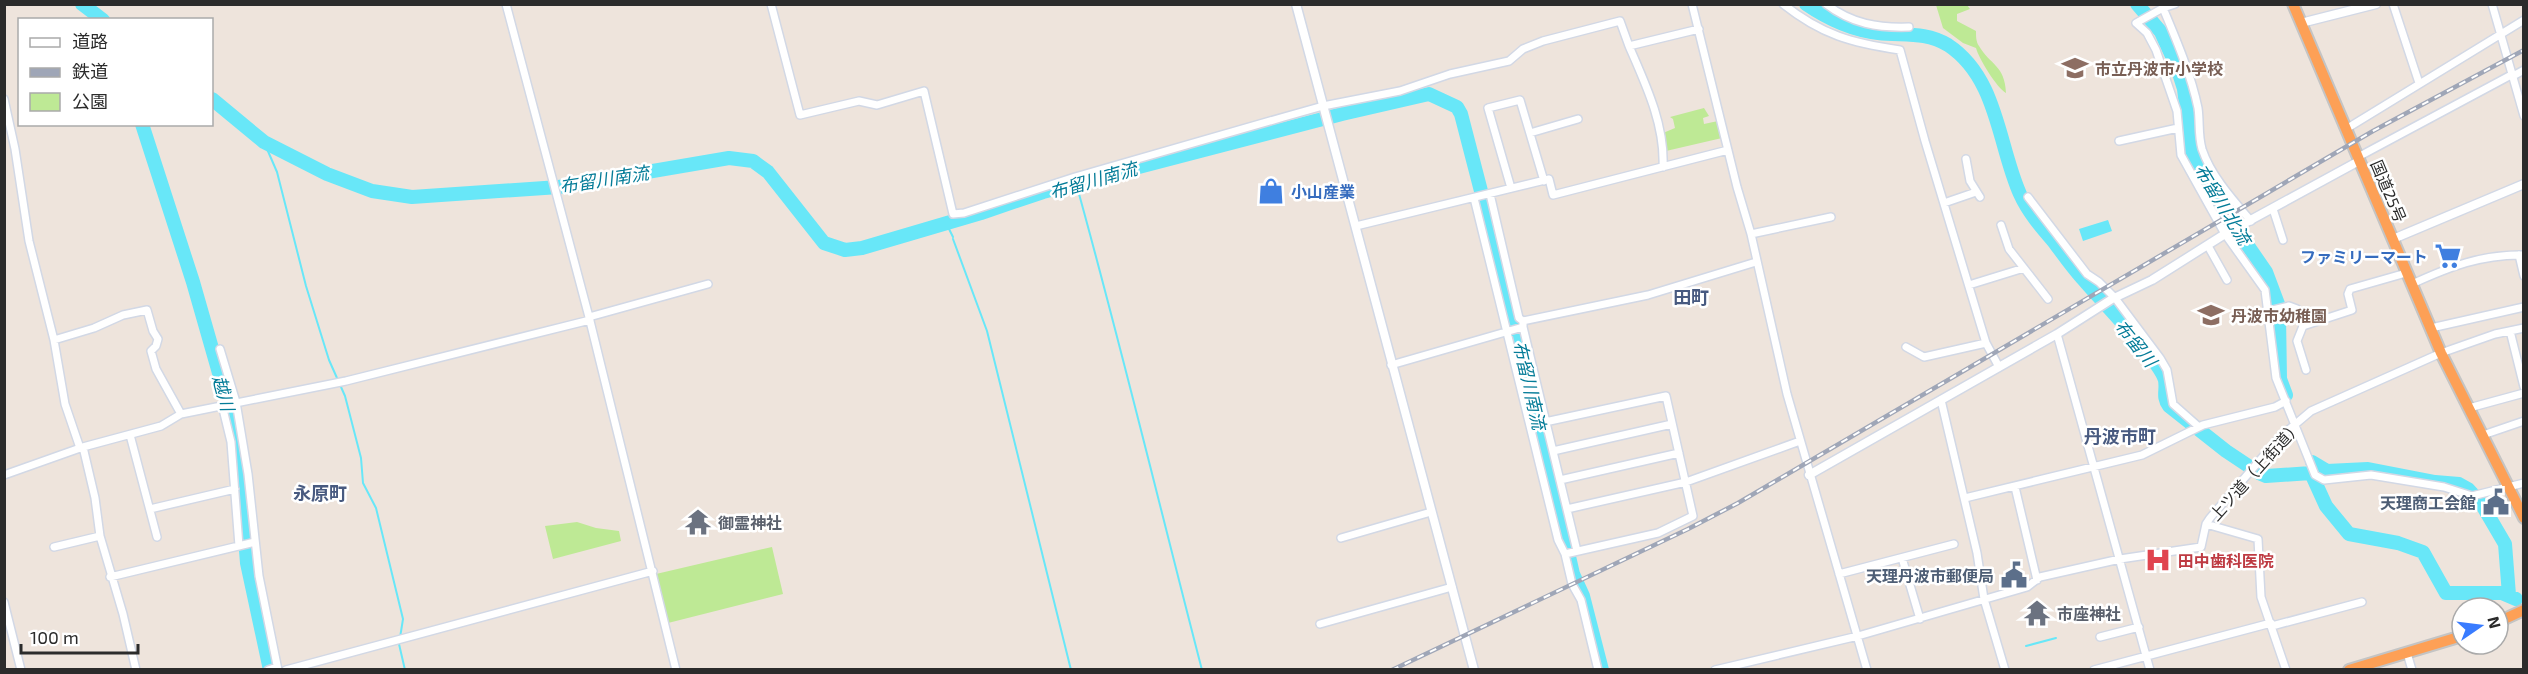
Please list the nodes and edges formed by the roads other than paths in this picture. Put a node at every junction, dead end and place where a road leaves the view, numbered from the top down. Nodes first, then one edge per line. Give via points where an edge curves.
1 (506, 4) edge
2 (771, 4) edge
3 (1296, 4) edge
4 (1692, 4) edge
5 (1783, 4) edge
6 (1826, 4) edge
7 (2175, 4) edge
8 (2293, 4) edge
9 (2376, 4) edge
10 (2393, 4) edge
11 (2492, 4) edge
12 (2161, 8) edge
13 (2523, 20) edge
14 (2301, 23) junction
15 (1909, 27) dead end
16 (1699, 29) junction
17 (2500, 33) junction
18 (1629, 46) junction
19 (2523, 70) edge
20 (2513, 75) junction
21 (2419, 83) junction
22 (4, 99) edge
23 (1324, 108) junction
24 (2523, 116) edge
25 (1578, 119) dead end
26 (2178, 128) junction
27 (2346, 129) junction
28 (1530, 133) junction
29 (2119, 141) dead end
30 (1728, 150) junction
31 (1966, 159) dead end
32 (2358, 159) junction
33 (1663, 167) junction
34 (1544, 181) junction
35 (2523, 184) edge
36 (1512, 188) junction
37 (1490, 194) junction
38 (2028, 197) dead end
39 (1474, 198) junction
40 (1944, 203) junction
41 (2273, 209) junction
42 (1831, 217) dead end
43 (2248, 222) junction
44 (2001, 225) dead end
45 (1356, 226) junction
46 (2227, 233) junction
47 (1751, 234) junction
48 (2393, 239) junction
49 (2283, 240) dead end
50 (2208, 246) junction
51 (2521, 255) edge
52 (1756, 262) junction
53 (2024, 268) junction
54 (2406, 273) junction
55 (2523, 276) edge
56 (2227, 280) dead end
57 (708, 284) dead end
58 (2412, 284) junction
59 (1969, 285) junction
60 (2048, 299) dead end
61 (2114, 299) junction
62 (2523, 307) edge
63 (2268, 311) junction
64 (590, 319) junction
65 (1523, 324) junction
66 (2303, 326) junction
67 (2431, 328) junction
68 (2523, 328) edge
69 (1508, 331) junction
70 (2510, 331) junction
71 (2057, 334) junction
72 (54, 340) junction
73 (1986, 343) junction
74 (1906, 347) dead end
75 (220, 349) dead end
76 (2442, 353) junction
77 (1391, 364) junction
78 (1999, 367) junction
79 (2306, 370) dead end
80 (2523, 387) edge
81 (2523, 393) edge
82 (1941, 399) junction
83 (2286, 401) junction
84 (236, 402) junction
85 (222, 405) junction
86 (2469, 408) junction
87 (181, 414) junction
88 (2523, 421) edge
89 (1545, 422) junction
90 (1672, 424) junction
91 (2295, 424) junction
92 (2197, 428) junction
93 (130, 435) junction
94 (2483, 435) junction
95 (1800, 441) junction
96 (82, 447) junction
97 (1553, 451) junction
98 (1679, 453) junction
99 (2094, 468) junction
100 (4, 475) edge
101 (1809, 475) junction
102 (1560, 480) junction
103 (1686, 482) junction
104 (2523, 483) edge
105 (2014, 487) junction
106 (2509, 487) junction
107 (249, 488) junction
108 (235, 490) junction
109 (1965, 498) junction
110 (150, 509) junction
111 (1567, 509) junction
112 (1431, 512) junction
113 (2523, 518) edge
114 (2206, 524) junction
115 (100, 536) junction
116 (157, 537) dead end
117 (1341, 538) dead end
118 (255, 542) junction
119 (1954, 544) dead end
120 (239, 546) junction
121 (54, 547) dead end
122 (1577, 551) junction
123 (1565, 554) junction
124 (1902, 558) junction
125 (2120, 559) junction
126 (653, 571) junction
127 (1839, 574) junction
128 (110, 577) junction
129 (2037, 580) junction
130 (1452, 587) junction
131 (1984, 599) junction
132 (4, 602) edge
133 (2362, 602) dead end
134 (1920, 619) junction
135 (1320, 624) dead end
136 (2272, 625) junction
137 (2139, 627) junction
138 (1858, 636) junction
139 (2100, 637) dead end
140 (2450, 640) edge
141 (2407, 653) junction
142 (2147, 656) junction
143 (1738, 667) edge
144 (278, 668) edge
145 (21, 669) edge
146 (136, 669) edge
147 (268, 669) edge
148 (286, 669) edge
149 (676, 669) edge
150 (1474, 669) edge
151 (1598, 669) edge
152 (1715, 669) edge
153 (1867, 669) edge
154 (2005, 669) edge
155 (2094, 669) edge
156 (2150, 669) edge
157 (2286, 669) edge
158 (2349, 669) edge
159 (2412, 669) edge

1 - 64 street
2 - 23 street via 800,115 860,101 877,105 924,91 953,214
3 - 23 street
4 - 16 street
5 - 40 street via 1829,33 1856,43 1900,50
6 - 15 street via 1870,26
7 - 12 street
8 - 14 highway, 国道25号
9 - 14 street
10 - 21 street
11 - 17 street
12 - 26 street via 2136,23 2156,50
12 - 43 street via 2174,33 2198,106 2202,150
13 - 17 street
14 - 27 highway, 国道25号
16 - 18 street
16 - 30 street
17 - 20 street
17 - 21 street
18 - 23 street via 1620,21 1544,41 1523,49 1509,61
18 - 33 street via 1654,107 1664,147
19 - 20 street
20 - 24 street
20 - 32 street
21 - 27 street
22 - 72 street via 29,241
23 - 45 street
25 - 28 street
26 - 29 street
26 - 46 street via 2181,155
27 - 32 highway, 国道25号
28 - 34 street
28 - 36 street via 1520,100 1488,108
30 - 33 street
30 - 47 street
31 - 40 street via 1970,181 1978,194
32 - 41 street
32 - 48 highway, 国道25号
33 - 34 street via 1553,195 1549,179
34 - 36 street
35 - 48 street
36 - 37 street
37 - 39 street
37 - 65 street
38 - 61 street via 2087,274
39 - 45 street
39 - 69 street
40 - 59 street
41 - 43 street
41 - 49 street
42 - 47 street
43 - 46 street
44 - 53 street via 2009,249
45 - 77 street
46 - 50 street
46 - 63 street via 2260,280
47 - 52 street
48 - 54 highway, 国道25号
50 - 56 street
50 - 61 street
51 - 55 street
51 - 58 street via 2493,255 2461,263
52 - 65 street via 1648,295
52 - 95 street
53 - 59 street
53 - 60 street
54 - 58 highway, 国道25号
54 - 66 street via 2350,289 2352,310
57 - 64 street
58 - 67 highway, 国道25号
59 - 73 street
61 - 71 street
61 - 92 street via 2167,370 2173,404
62 - 67 street
63 - 66 street via 2289,306 2297,309
63 - 83 street via 2276,378
64 - 84 street via 346,381
64 - 126 street
65 - 69 street
65 - 89 street
66 - 79 street via 2297,342
67 - 76 highway, 国道25号
68 - 70 street, 上ツ道（上街道）
69 - 77 street
69 - 123 street via 1558,540
70 - 76 street, 上ツ道（上街道）
70 - 80 street
71 - 78 street
71 - 99 street
72 - 87 street via 147,310 158,339 151,351 156,369
72 - 96 street via 65,404
73 - 74 street via 1924,357
73 - 78 street
75 - 84 street
76 - 86 highway, 国道25号
76 - 91 street, 上ツ道（上街道） via 2311,411
77 - 112 street
78 - 82 street
81 - 86 street
82 - 101 street
82 - 109 street
83 - 91 street
83 - 92 street
84 - 85 street
84 - 107 street
85 - 87 street
85 - 108 street via 231,442
86 - 94 highway, 国道25号
87 - 93 street via 160,426
88 - 94 street
89 - 90 street via 1666,396
89 - 97 street
90 - 97 street
90 - 98 street
91 - 106 street via 2319,478 2371,475 2475,496
91 - 114 street, 上ツ道（上街道）
92 - 99 street via 2142,455
93 - 96 street
93 - 110 street
94 - 106 highway, 国道25号
95 - 101 street
95 - 103 street
96 - 100 street
96 - 115 street
97 - 102 street
98 - 102 street
98 - 103 street
99 - 105 street
99 - 125 street
101 - 127 street
102 - 111 street
103 - 111 street
103 - 122 street via 1693,516 1658,533
104 - 106 street
105 - 109 street
105 - 129 street
106 - 113 highway, 国道25号
107 - 108 street
107 - 118 street
108 - 110 street
108 - 120 street
109 - 131 street
110 - 116 street
111 - 122 street
112 - 117 street
112 - 130 street
114 - 125 street, 上ツ道（上街道） via 2201,547
114 - 136 street via 2258,539 2261,597
115 - 121 street
115 - 128 street
118 - 120 street
118 - 144 street
119 - 124 street
120 - 128 street
122 - 123 street
123 - 151 street
124 - 127 street
124 - 134 street
125 - 129 street, 上ツ道（上街道）
125 - 137 street
126 - 148 street
126 - 149 street
127 - 138 street
128 - 146 street
129 - 131 street, 上ツ道（上街道） via 2027,587
130 - 135 street
130 - 150 street
131 - 134 street, 上ツ道（上街道）
131 - 154 street
132 - 145 street
133 - 136 street
134 - 138 street, 上ツ道（上街道）
136 - 142 street
136 - 157 street
137 - 139 street
137 - 142 street
138 - 143 street, 上ツ道（上街道）
138 - 153 street
140 - 141 highway
141 - 158 highway
141 - 159 street
142 - 155 street
142 - 156 street
143 - 152 street, 上ツ道（上街道）
144 - 147 street

